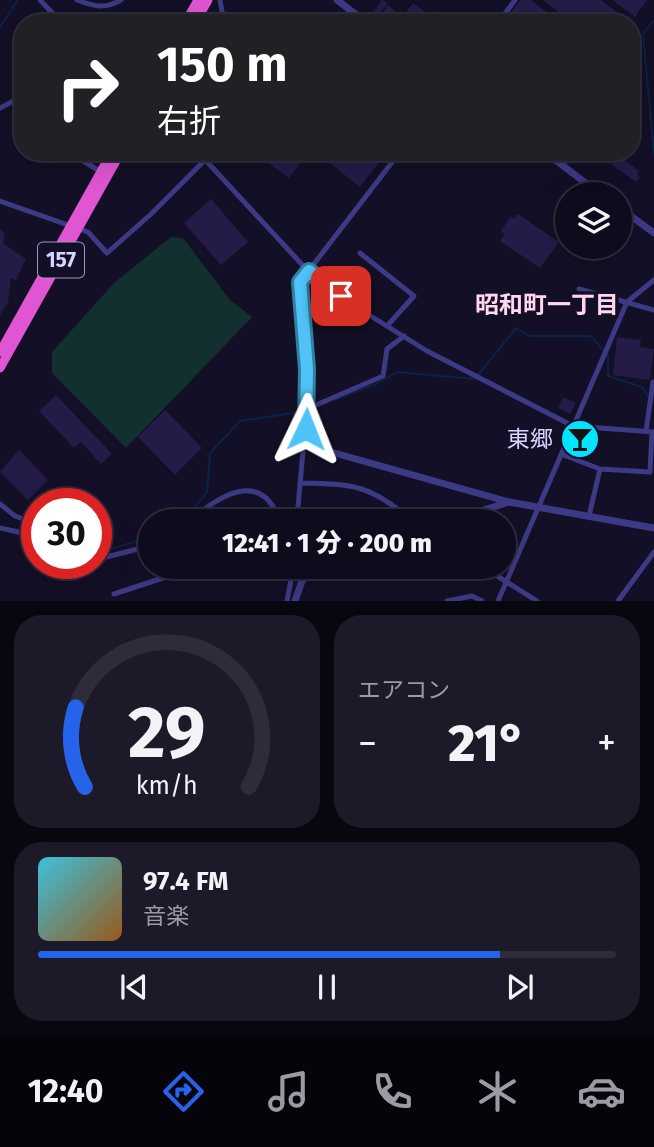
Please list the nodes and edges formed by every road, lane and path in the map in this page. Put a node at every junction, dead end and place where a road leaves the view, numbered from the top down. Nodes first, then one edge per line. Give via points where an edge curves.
1 (40, 0) edge
2 (76, 0) edge
3 (121, 0) edge
4 (337, 0) edge
5 (53, 14) edge
6 (355, 14) edge
7 (83, 161) edge
8 (109, 161) edge
9 (114, 161) edge
10 (204, 161) edge
11 (206, 161) edge
12 (393, 161) edge
13 (557, 161) edge
14 (104, 174) junction
15 (584, 182) edge
16 (0, 201) edge
17 (632, 217) edge
18 (75, 227) junction
19 (654, 233) edge
20 (360, 253) dead end
21 (309, 271) junction
22 (654, 281) edge
23 (579, 289) dead end
24 (627, 302) junction
25 (654, 310) edge
26 (387, 326) junction
27 (404, 336) junction
28 (0, 352) edge
29 (0, 368) edge
30 (653, 382) edge
31 (307, 409) junction
32 (573, 426) junction
33 (651, 432) edge
34 (306, 446) junction
35 (561, 453) junction
36 (600, 469) junction
37 (301, 483) junction
38 (509, 502) junction
39 (0, 504) edge
40 (539, 508) junction
41 (206, 509) edge
42 (271, 509) edge
43 (298, 509) edge
44 (398, 509) edge
45 (487, 509) edge
46 (589, 516) junction
47 (21, 518) edge
48 (0, 528) edge
49 (654, 528) edge
50 (21, 533) edge
51 (138, 548) edge
52 (654, 552) edge
53 (112, 555) edge
54 (160, 579) edge
55 (291, 579) edge
56 (501, 579) edge
57 (302, 581) edge
58 (506, 582) junction
59 (114, 594) dead end
60 (287, 601) edge
61 (295, 601) edge
62 (447, 601) edge
63 (482, 601) edge
64 (498, 601) edge
65 (537, 601) edge
66 (620, 601) edge

1 - 5 street
2 - 3 street via 107,7
4 - 6 street
7 - 14 street
8 - 14 highway, 157
9 - 14 highway, 157
10 - 18 street via 107,253 88,232
11 - 21 street
12 - 21 street
13 - 15 street
14 - 18 highway, 157
16 - 18 street
17 - 19 street
18 - 28 highway, 157
18 - 29 highway, 157
20 - 26 street via 414,296
21 - 26 street
21 - 31 street via 300,282
22 - 24 street
23 - 24 street
24 - 25 street
24 - 32 street
26 - 27 street
27 - 31 street via 387,349 383,376
27 - 32 street
30 - 33 street
31 - 34 street
32 - 33 street
32 - 35 street
33 - 36 street via 650,472
34 - 37 street
34 - 38 street
35 - 36 street
35 - 40 street
36 - 46 street
37 - 43 street
37 - 44 street via 338,482 361,488
38 - 40 street
38 - 45 street
39 - 47 street
40 - 46 street
40 - 58 street
41 - 42 street via 245,489 261,493
46 - 49 street
48 - 50 street
51 - 53 street
52 - 66 street
54 - 59 street
55 - 60 street
56 - 58 street
57 - 61 street
58 - 64 street
58 - 65 street
62 - 63 street via 472,596

